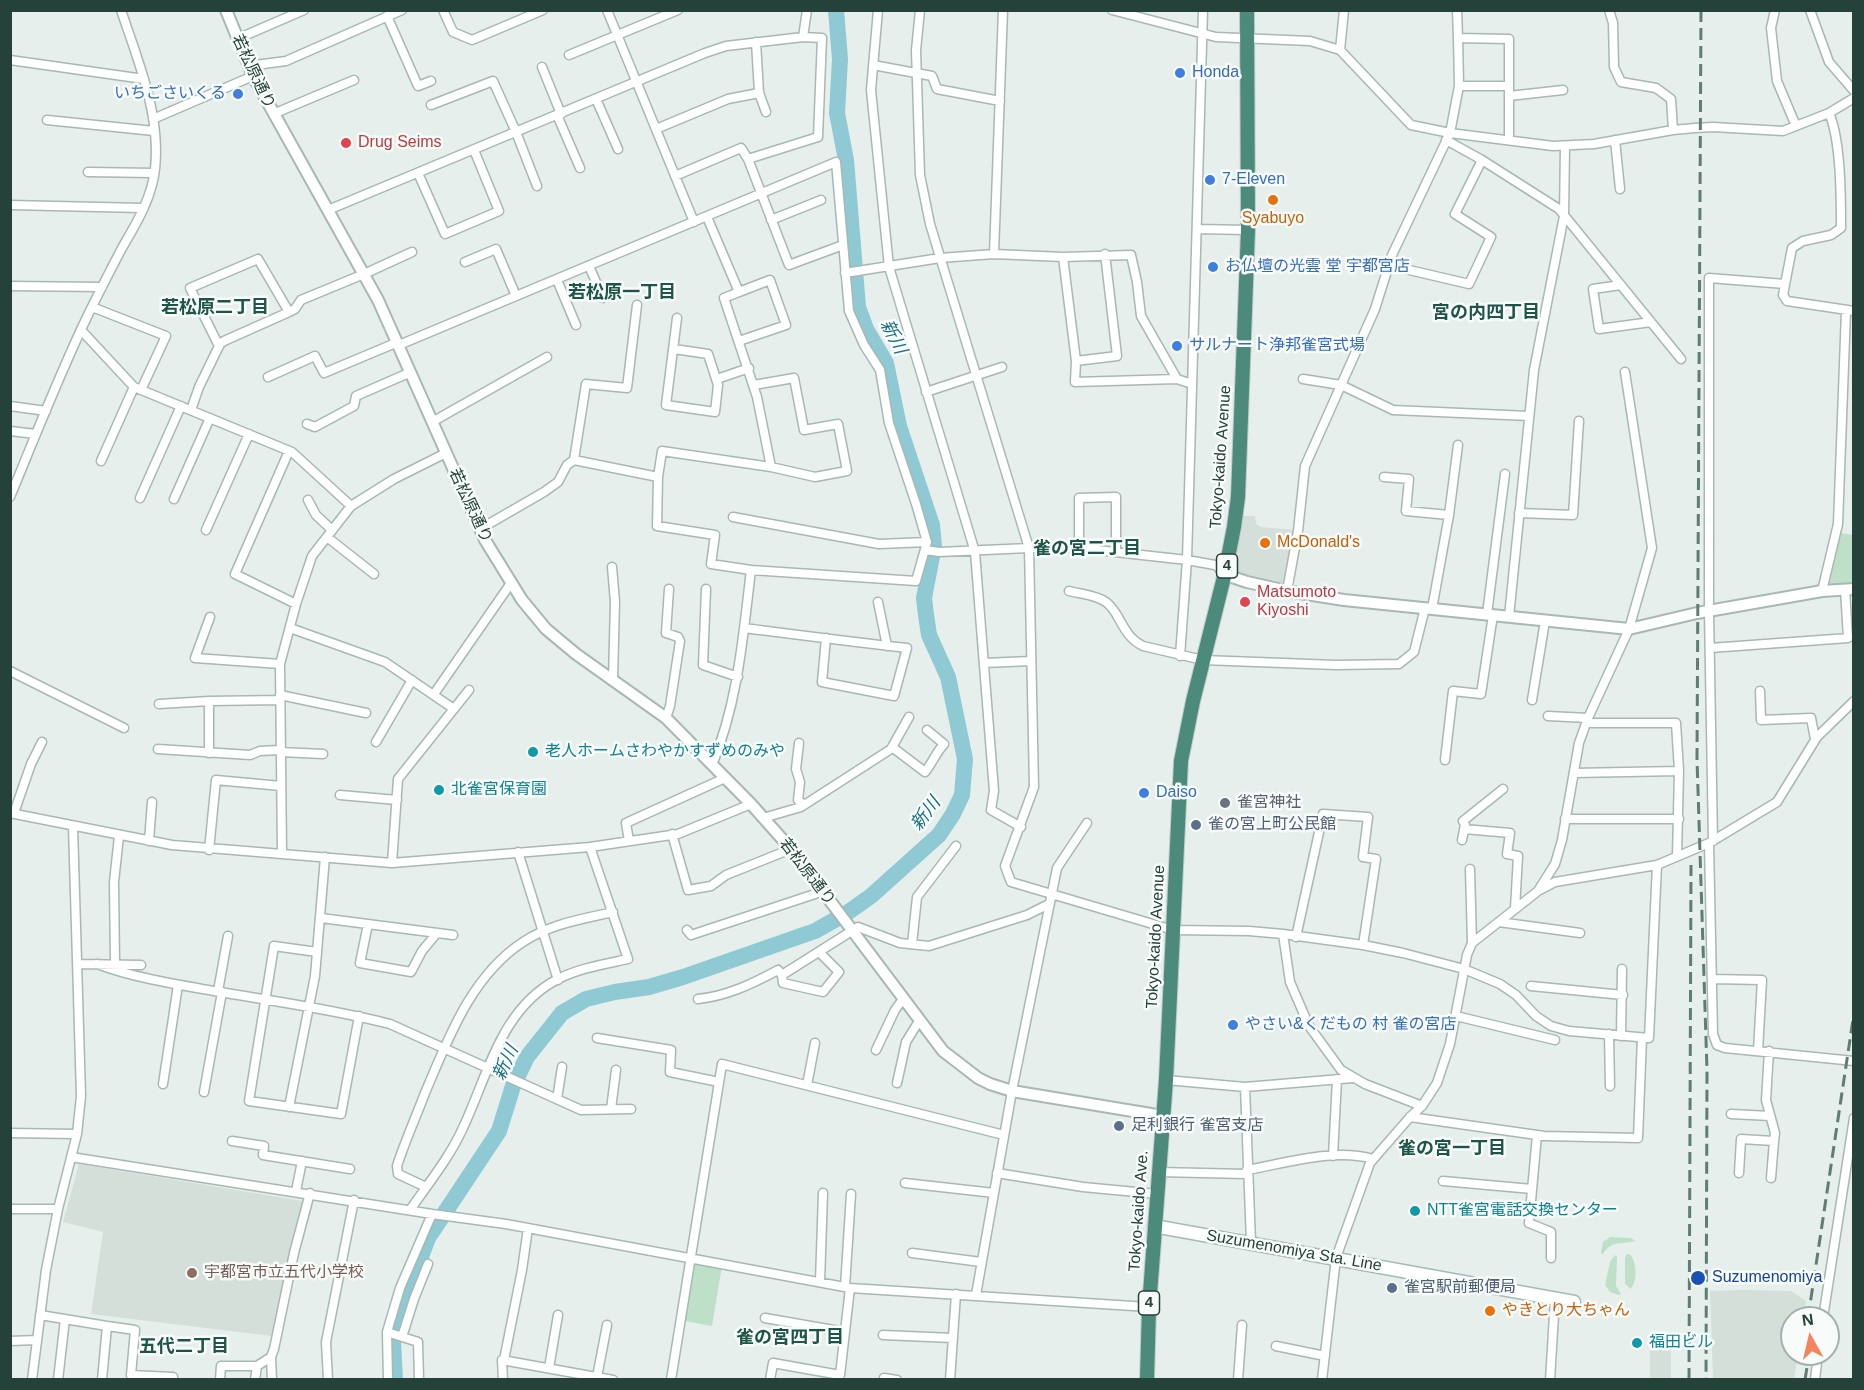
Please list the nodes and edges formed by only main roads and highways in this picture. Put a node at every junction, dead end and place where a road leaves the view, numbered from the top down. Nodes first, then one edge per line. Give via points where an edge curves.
1 (1247, 10) edge
2 (1163, 1116) joint
3 (1154, 1226) junction
4 (1574, 1302) dead end
5 (1147, 1380) edge

1 - 2 highway, Tokyo-kaido Avenue / 4 via 1248,230 1238,496 1225,573 1183,748
2 - 3 highway, Tokyo-kaido Ave. / 4
3 - 4 main road, Suzumenomiya Sta. Line
3 - 5 highway, Tokyo-kaido Ave. / 4

